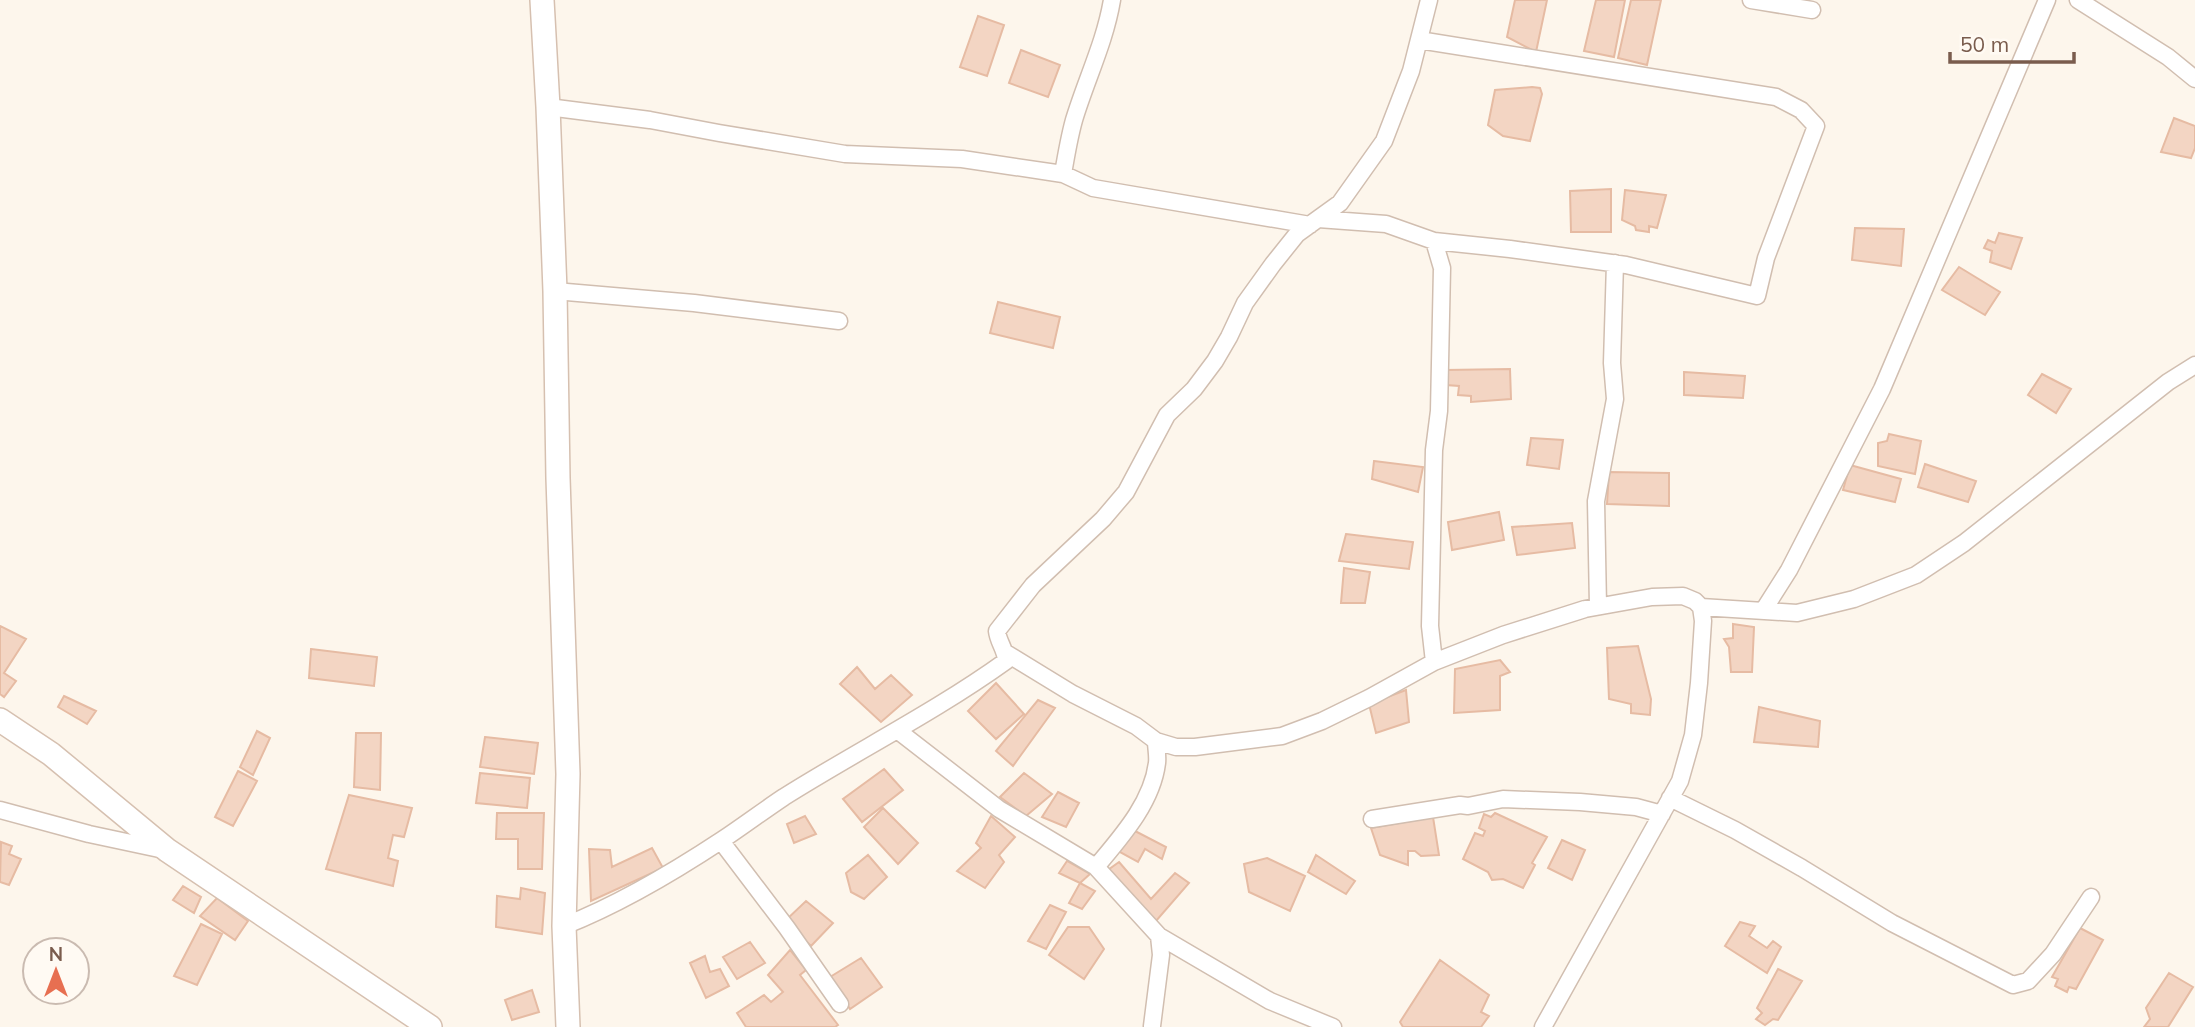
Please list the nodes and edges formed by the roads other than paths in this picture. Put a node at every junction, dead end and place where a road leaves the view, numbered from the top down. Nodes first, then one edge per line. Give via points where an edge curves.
1 (542, 0) edge
2 (1112, 0) edge
3 (1429, 0) edge
4 (1751, 0) edge
5 (2047, 0) edge
6 (2078, 0) edge
7 (1812, 10) dead end
8 (1419, 40) junction
9 (2195, 79) edge
10 (548, 107) junction
11 (1062, 174) junction
12 (1314, 222) junction
13 (1434, 241) junction
14 (1615, 264) junction
15 (555, 291) junction
16 (839, 321) dead end
17 (2195, 365) edge
18 (1598, 606) junction
19 (1701, 607) junction
20 (1763, 611) junction
21 (1006, 653) junction
22 (1434, 662) junction
23 (0, 720) edge
24 (897, 730) junction
25 (1156, 741) junction
26 (1670, 797) junction
27 (0, 810) edge
28 (1662, 814) junction
29 (1372, 819) dead end
30 (721, 841) junction
31 (167, 850) junction
32 (1096, 867) junction
33 (2091, 897) dead end
34 (564, 926) junction
35 (1159, 936) junction
36 (840, 1004) dead end
37 (1152, 1026) edge
38 (430, 1027) edge
39 (568, 1027) edge
40 (1333, 1027) edge
41 (1543, 1027) edge

1 - 10 street
2 - 11 street
3 - 8 street
4 - 7 street
5 - 20 street via 1882,390
6 - 9 street
8 - 12 street via 1384,141 1340,203
8 - 14 street via 1776,97 1801,110 1816,126 1766,258 1757,296
10 - 11 street via 845,154 962,159
10 - 15 street
11 - 12 street via 1093,188
12 - 13 street via 1386,224
12 - 21 street via 1297,234 1245,303 1215,361 1167,415 1126,492 1033,585 997,631
13 - 14 street
13 - 22 street via 1443,268 1434,450 1430,626
14 - 18 street via 1615,399 1596,501
15 - 16 street
15 - 34 street via 568,774
17 - 20 street via 1916,575 1854,599 1797,613
18 - 19 street via 1683,596
18 - 22 street
19 - 20 street
19 - 26 street via 1693,734
21 - 24 street via 1006,660 981,678
21 - 25 street
22 - 25 street via 1322,721 1282,736 1195,747
23 - 31 street via 51,754
24 - 30 street via 782,798
24 - 32 street via 999,808
25 - 32 street via 1157,764 1145,799
26 - 28 street
26 - 33 street via 1790,861 1892,923 2013,985 2028,981 2053,954
27 - 31 street
28 - 29 street via 1636,807 1503,799
28 - 41 street
30 - 34 street via 605,910
30 - 36 street
31 - 38 street
32 - 35 street
34 - 39 street
35 - 37 street
35 - 40 street via 1270,1002

